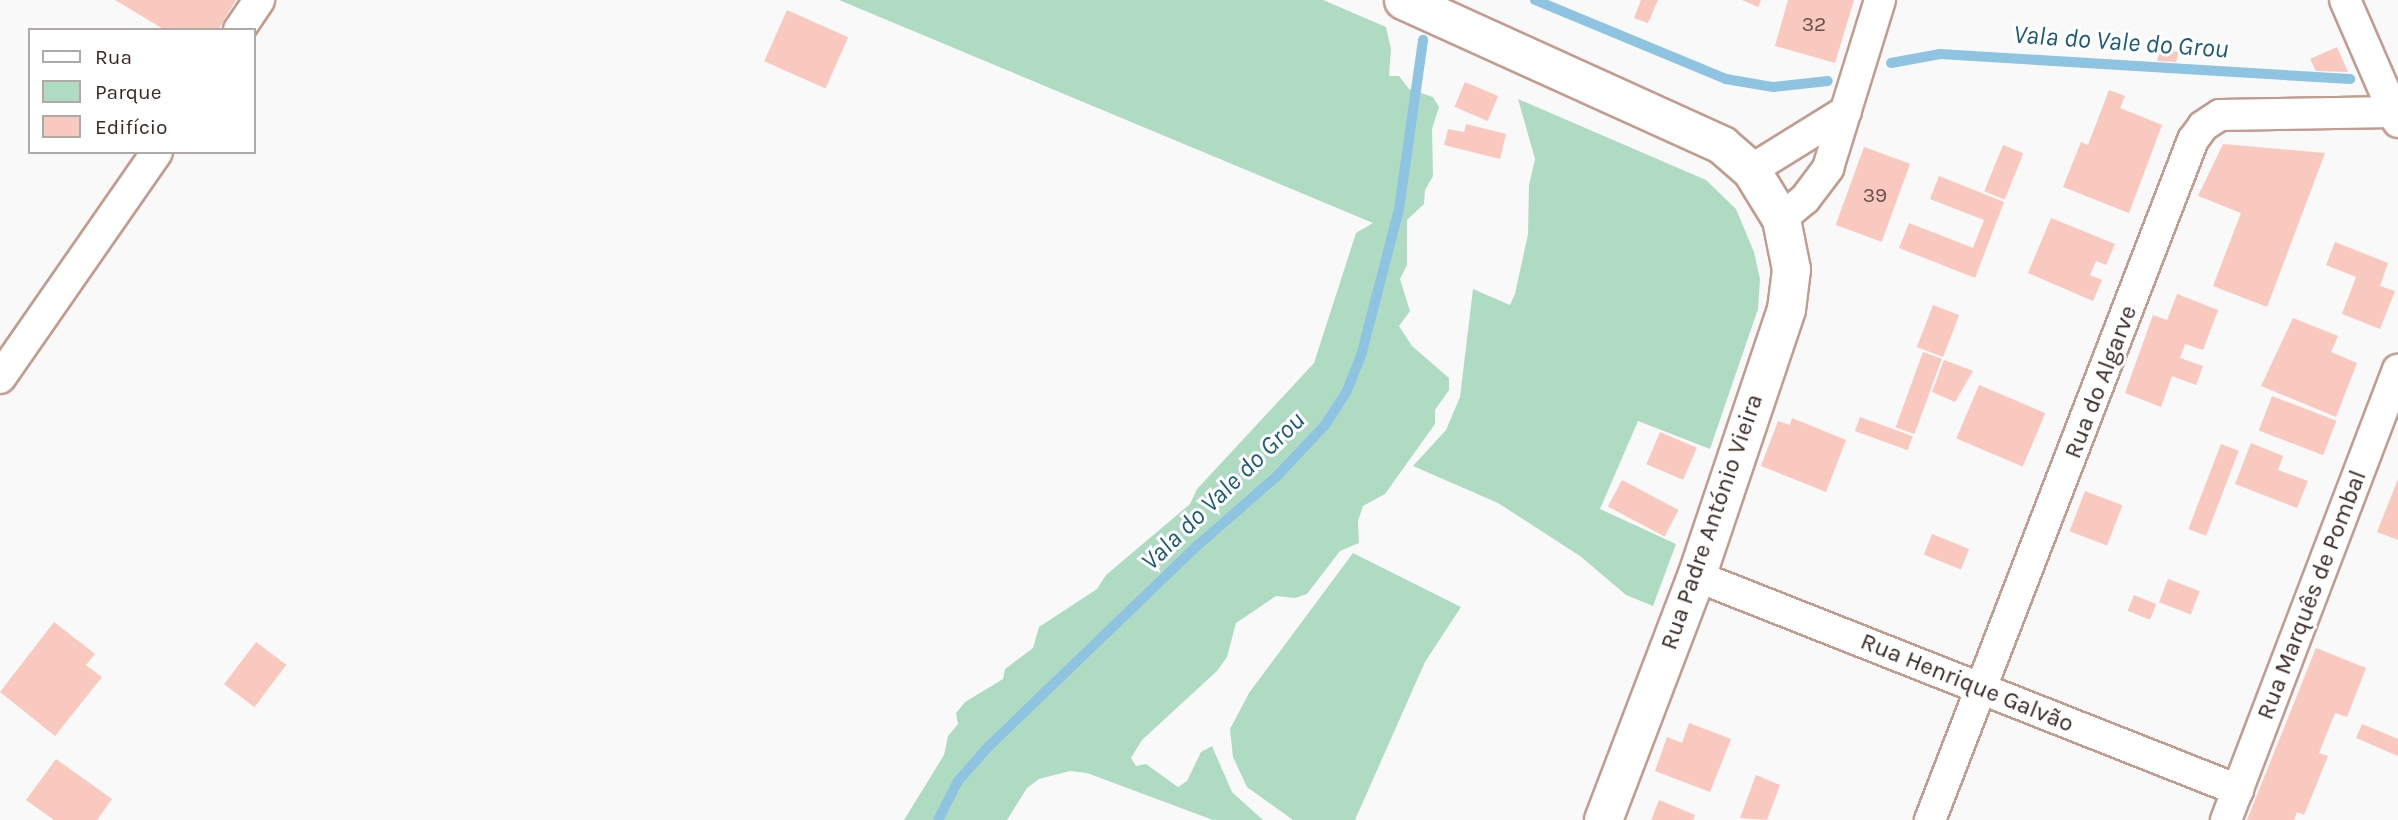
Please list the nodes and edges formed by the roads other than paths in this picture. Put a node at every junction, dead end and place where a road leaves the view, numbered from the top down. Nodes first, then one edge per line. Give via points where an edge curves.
1 (259, 0) edge
2 (1403, 0) edge
3 (1880, 0) edge
4 (2345, 0) edge
5 (240, 28) edge
6 (1846, 111) junction
7 (2396, 117) edge
8 (156, 154) edge
9 (1751, 170) junction
10 (1781, 219) junction
11 (2398, 370) edge
12 (0, 378) edge
13 (1696, 576) junction
14 (1982, 688) junction
15 (2238, 790) junction
16 (1603, 820) edge
17 (1930, 820) edge
18 (2226, 820) edge

1 - 5 street
2 - 9 street via 1698,131
3 - 6 street
4 - 7 street
6 - 9 street
6 - 10 street via 1828,167 1805,199
7 - 14 street, Rua do Algarve via 2220,115 2203,126 2193,140
8 - 12 street
9 - 10 street, Rua Padre António Vieira
10 - 13 street, Rua Padre António Vieira via 1791,269 1786,309
11 - 15 street, Rua Marquês de Pombal
13 - 14 street, Rua Henrique Galvão
13 - 16 street, Rua Padre António Vieira
14 - 15 street, Rua Henrique Galvão
14 - 17 street, Rua do Algarve
15 - 18 street, Rua Marquês de Pombal

